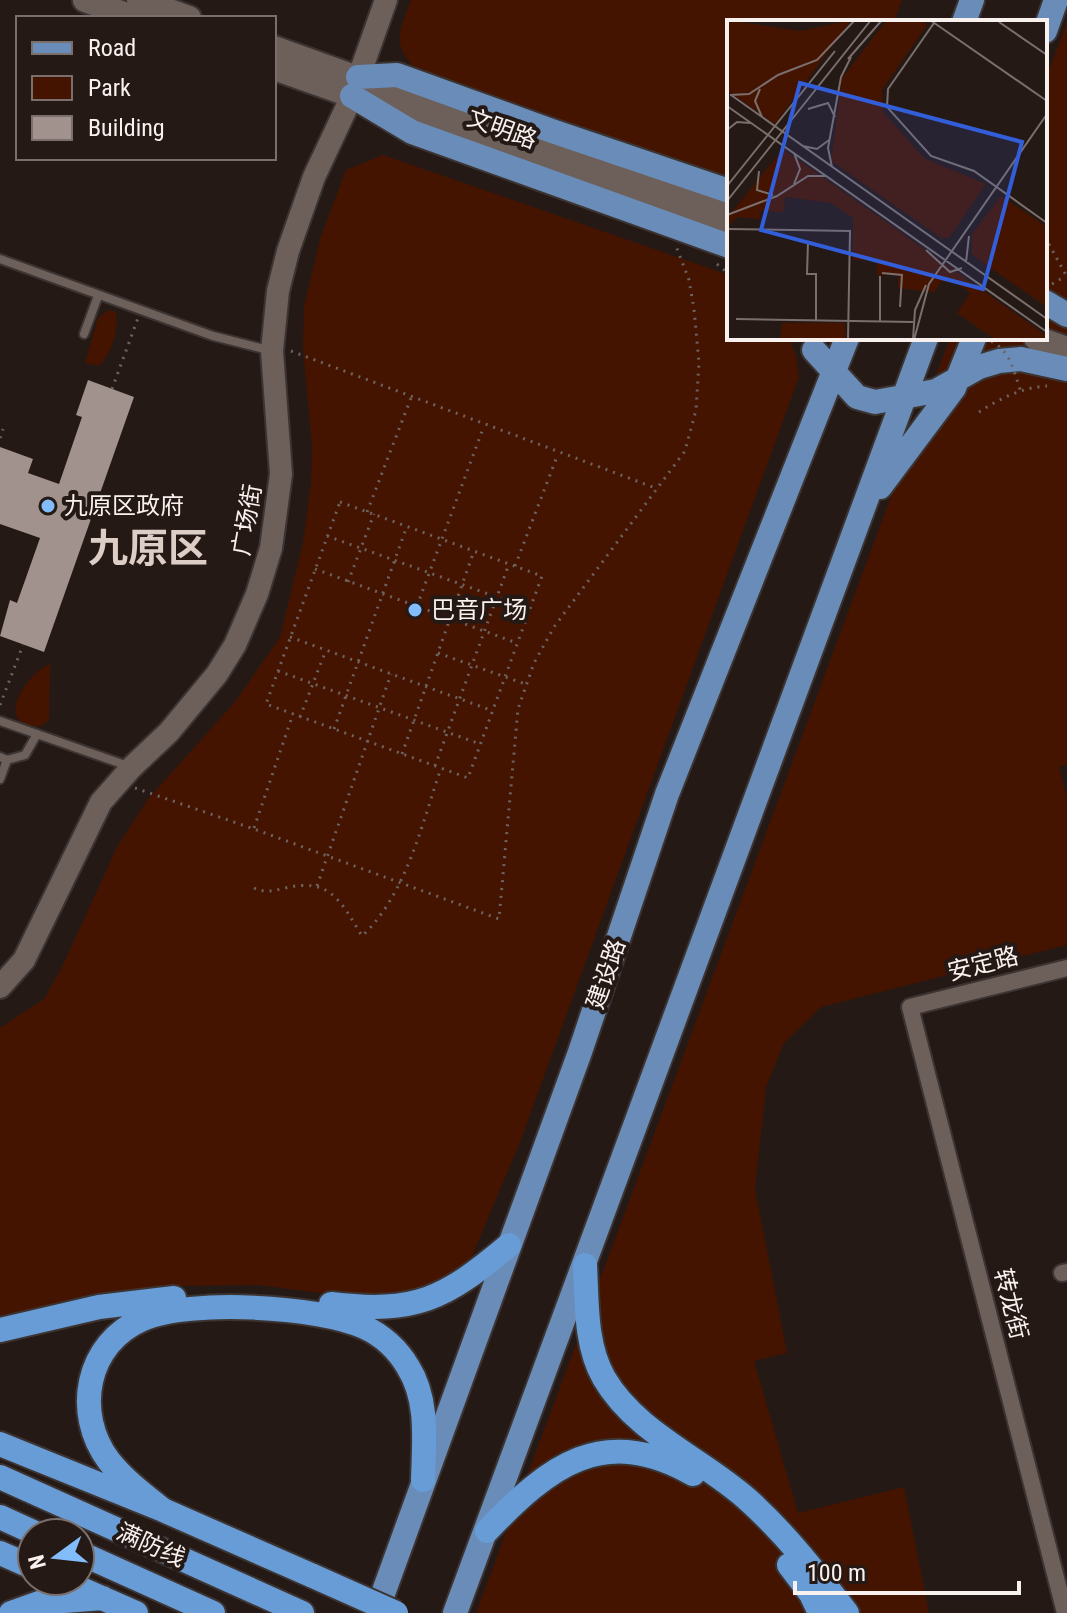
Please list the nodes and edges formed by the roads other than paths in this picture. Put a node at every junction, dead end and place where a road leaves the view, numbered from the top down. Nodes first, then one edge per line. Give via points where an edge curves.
1 (85, 0) edge
2 (139, 0) edge
3 (386, 0) edge
4 (972, 0) edge
5 (1056, 0) edge
6 (129, 16) edge
7 (183, 16) edge
8 (965, 20) edge
9 (1047, 25) edge
10 (276, 49) edge
11 (276, 68) edge
12 (355, 86) junction
13 (422, 110) junction
14 (727, 190) edge
15 (727, 211) edge
16 (727, 228) edge
17 (720, 253) edge
18 (0, 261) edge
19 (98, 296) junction
20 (1047, 303) edge
21 (1067, 315) edge
22 (1047, 326) edge
23 (1067, 333) edge
24 (84, 334) dead end
25 (846, 340) edge
26 (925, 340) edge
27 (973, 340) edge
28 (1042, 340) edge
29 (813, 344) edge
30 (272, 348) junction
31 (1067, 349) edge
32 (1067, 369) edge
33 (835, 370) junction
34 (958, 380) junction
35 (906, 395) junction
36 (816, 420) junction
37 (868, 501) junction
38 (0, 721) edge
39 (37, 734) junction
40 (3, 759) edge
41 (132, 777) junction
42 (0, 779) edge
43 (1067, 968) edge
44 (0, 987) edge
45 (910, 1007) joint
46 (509, 1245) junction
47 (585, 1265) junction
48 (0, 1330) edge
49 (0, 1444) edge
50 (0, 1477) edge
51 (423, 1480) junction
52 (163, 1510) junction
53 (487, 1531) junction
54 (96, 1560) edge
55 (96, 1595) edge
56 (103, 1598) junction
57 (300, 1612) edge
58 (11, 1613) edge
59 (136, 1613) edge
60 (213, 1613) edge
61 (376, 1613) edge
62 (396, 1613) edge
63 (455, 1613) edge
64 (820, 1613) edge
65 (847, 1613) edge
66 (1065, 1613) edge

1 - 6 main road
2 - 7 main road
3 - 12 street, 广场街
4 - 8 main road
5 - 9 main road
10 - 12 main road, 文明路
11 - 12 main road, 文明路
12 - 13 main road, 文明路
12 - 14 main road via 397,75
12 - 17 main road via 412,132 666,225
12 - 30 street, 广场街 via 294,233 278,291
13 - 15 main road, 文明路
13 - 16 main road, 文明路
18 - 19 lane
19 - 24 lane
19 - 30 lane via 213,336
20 - 21 main road
22 - 23 main road
25 - 33 main road, 建设路
26 - 35 main road
27 - 34 main road
28 - 31 main road
29 - 33 main road via 821,360
29 - 36 main road
30 - 41 street, 广场街 via 281,474 271,548 257,594 217,674
32 - 34 main road via 1010,359 979,367
33 - 35 main road via 864,401
33 - 36 main road, 建设路
34 - 35 main road via 936,391
34 - 37 main road
35 - 37 main road
36 - 46 main road, 建设路 via 667,794
37 - 47 main road
38 - 39 lane
39 - 40 lane via 25,755
39 - 41 lane
40 - 42 lane
41 - 44 street, 广场街 via 95,812 24,960
43 - 45 street, 安定路
45 - 66 street, 转龙街
46 - 48 highway via 457,1286 413,1304 366,1308 270,1296 189,1297 99,1307
46 - 51 main road, 建设路
47 - 53 main road
47 - 65 highway via 591,1341 615,1394 747,1499
49 - 52 highway
50 - 57 highway, 满防线
51 - 52 highway via 424,1418 418,1390 408,1367 382,1338 354,1323 306,1313 179,1310 140,1320 113,1338 88,1388 92,1428 107,1458
51 - 61 main road, 建设路
52 - 62 highway, bridge
53 - 63 main road
53 - 64 highway via 529,1488 568,1463 617,1452 657,1456 732,1503 785,1559
54 - 60 highway, 满防线
55 - 56 highway
56 - 58 highway via 49,1601
56 - 59 highway

